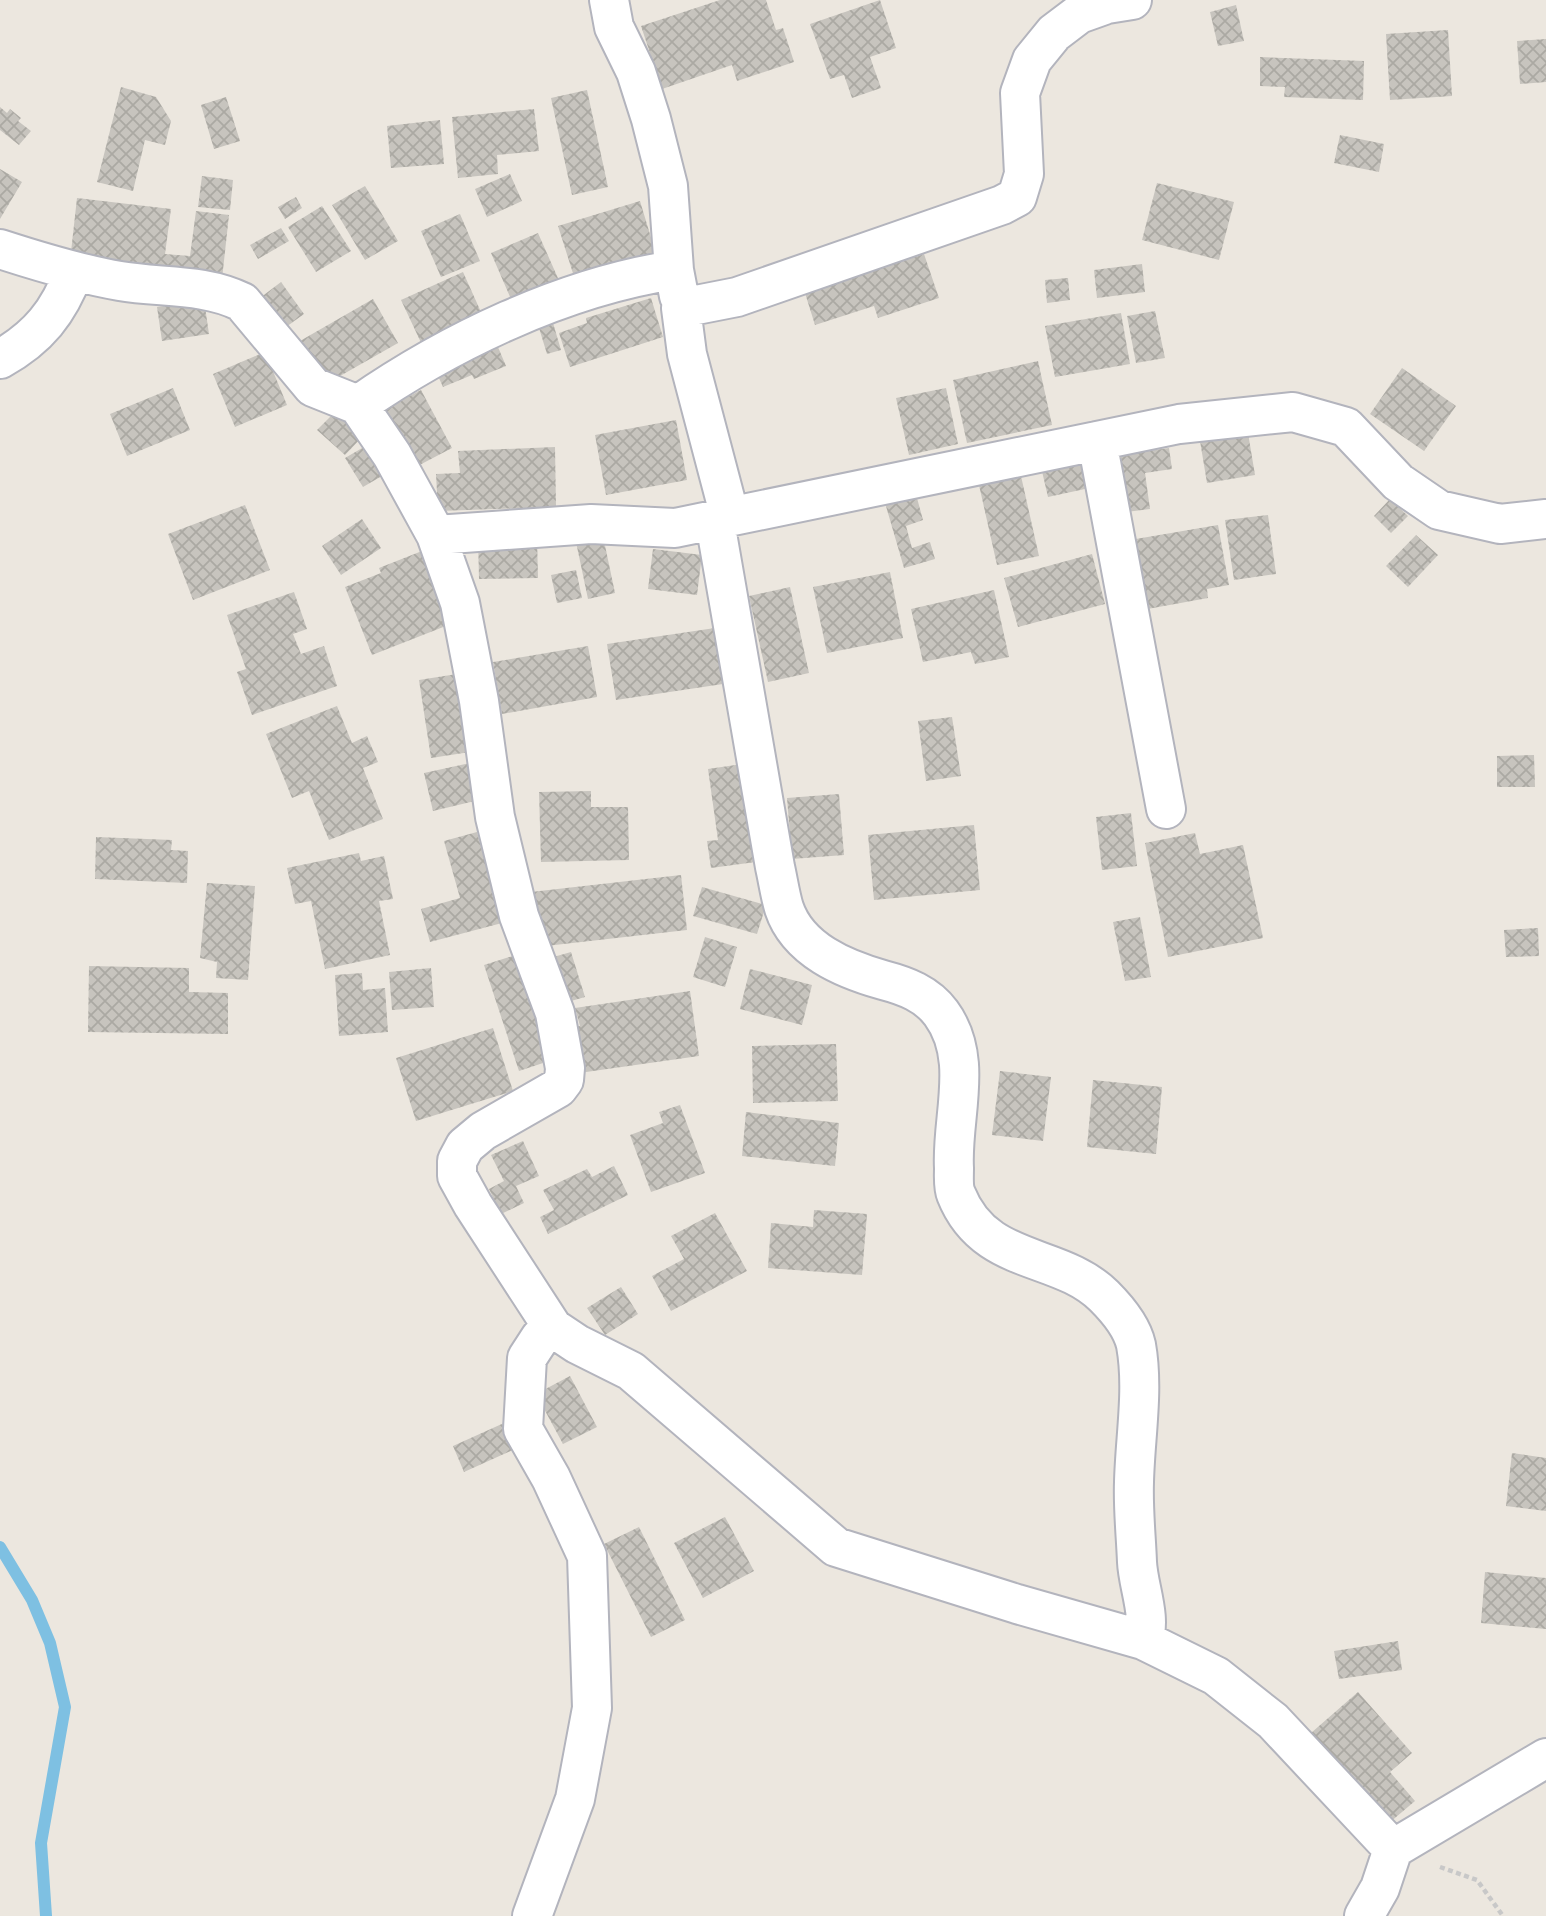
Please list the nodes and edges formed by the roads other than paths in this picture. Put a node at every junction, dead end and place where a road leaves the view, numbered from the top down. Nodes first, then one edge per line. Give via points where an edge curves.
1 (609, 0) edge
2 (1132, 0) edge
3 (0, 249) edge
4 (674, 270) junction
5 (74, 271) junction
6 (681, 308) junction
7 (0, 359) edge
8 (358, 405) junction
9 (1097, 441) junction
10 (722, 519) junction
11 (1546, 519) edge
12 (436, 535) junction
13 (1166, 809) dead end
14 (553, 1328) junction
15 (1143, 1640) junction
16 (1546, 1758) edge
17 (1393, 1849) junction
18 (532, 1916) edge
19 (1364, 1916) edge

1 - 4 street via 614,27 636,72 651,119 668,186
2 - 6 street via 1079,14 1054,33 1032,60 1020,93 1024,174 1017,197 737,297
3 - 5 street
4 - 6 street
4 - 8 street via 567,296 467,340 406,372
5 - 7 street via 52,317
5 - 8 street via 226,294 242,302 313,387
6 - 10 street
8 - 12 street
9 - 10 street
9 - 11 street via 1179,424 1293,412 1346,427 1398,482 1438,510 1500,524
9 - 13 street
10 - 12 street via 675,528 591,524
10 - 15 street via 775,867 793,927 836,963 901,984 925,996 942,1014 955,1040 961,1077 953,1149 955,1193 969,1217 992,1241 1092,1285 1125,1321 1136,1343 1139,1388 1134,1486 1138,1572 1147,1630
12 - 14 street via 460,603 495,817 519,916 555,1013 565,1068 558,1088 465,1146 457,1161 457,1176
14 - 15 street via 631,1371 836,1547
14 - 18 street via 527,1358 523,1429 587,1556 592,1708 575,1799
15 - 17 street via 1216,1675 1273,1721
16 - 17 street
17 - 19 street via 1380,1888

